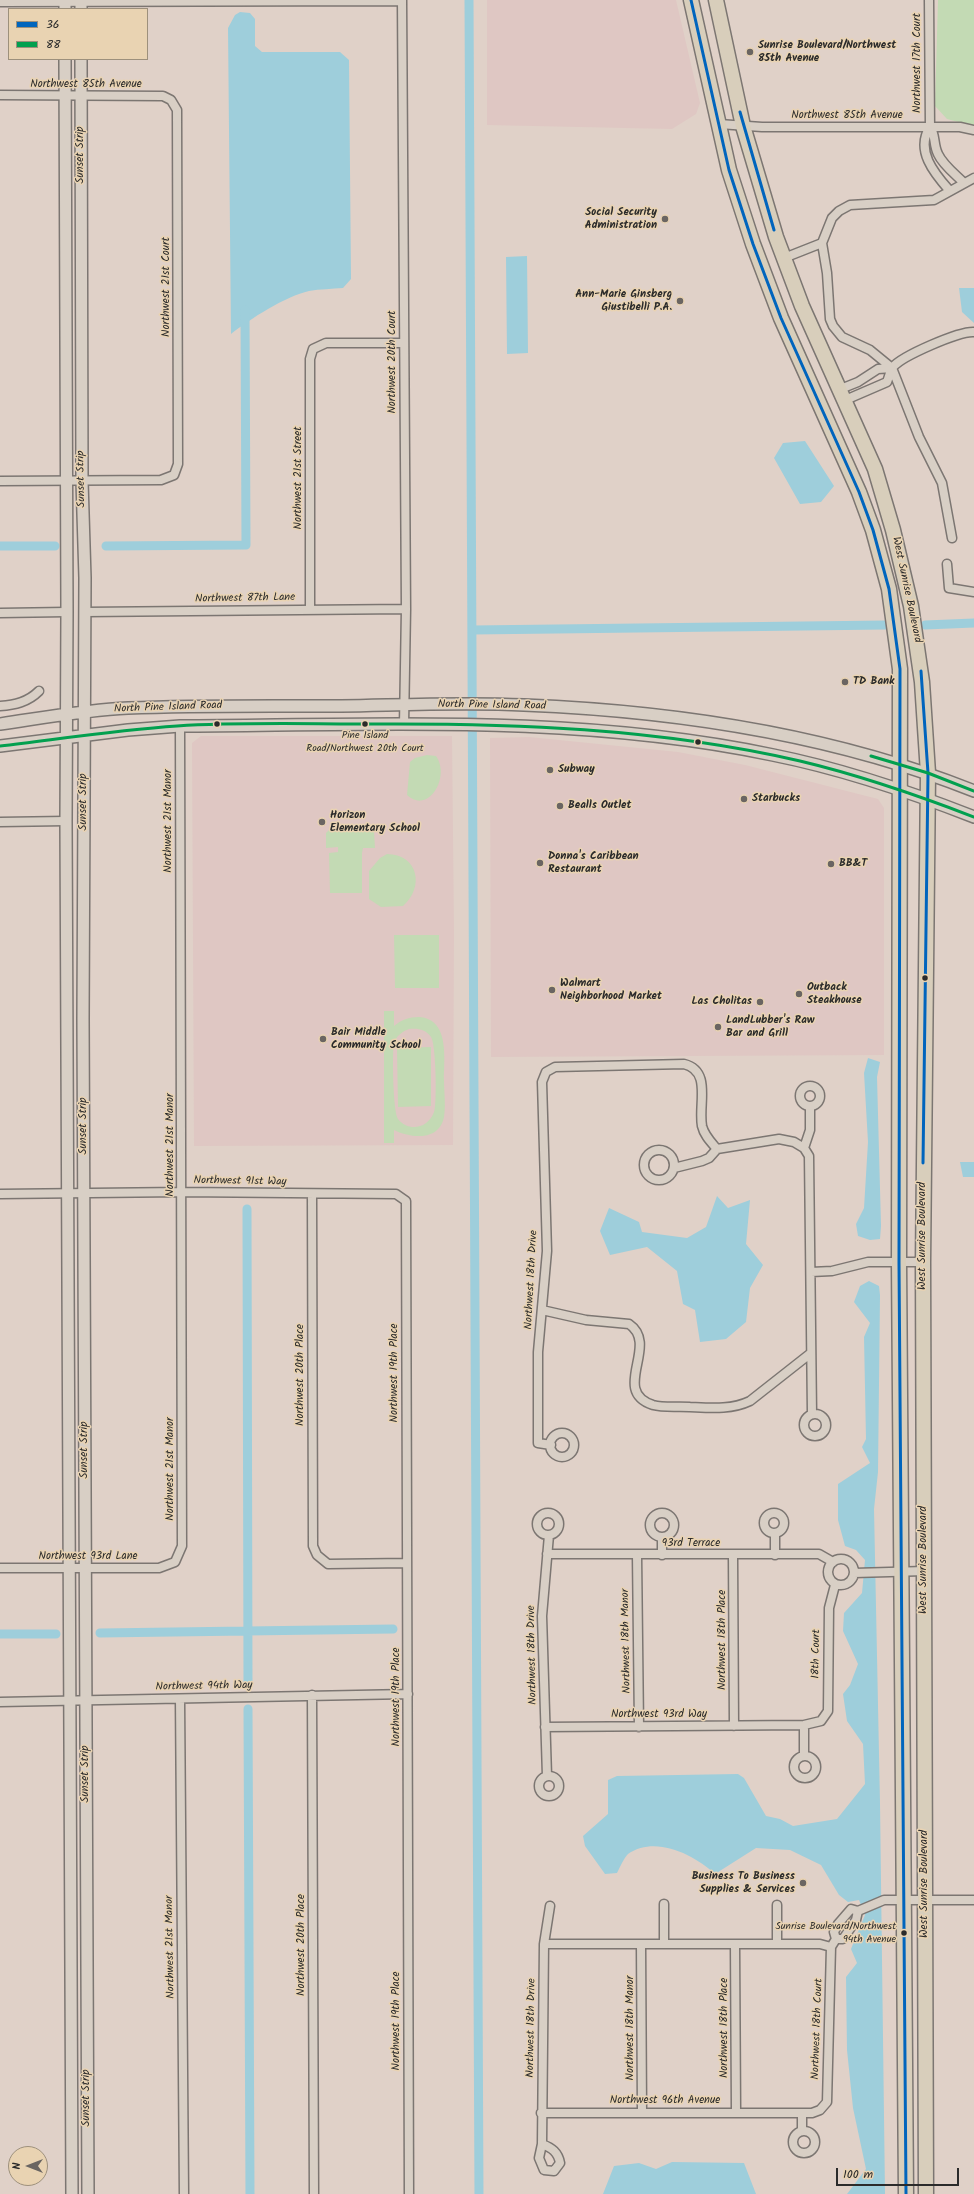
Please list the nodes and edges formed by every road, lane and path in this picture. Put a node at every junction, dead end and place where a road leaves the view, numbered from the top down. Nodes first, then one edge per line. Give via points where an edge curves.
1 (177, 0) edge
2 (309, 0) edge
3 (402, 0) edge
4 (691, 0) edge
5 (716, 0) edge
6 (929, 0) edge
7 (0, 2) edge
8 (65, 3) edge
9 (81, 3) edge
10 (65, 60) edge
11 (81, 60) edge
12 (0, 95) edge
13 (65, 95) junction
14 (81, 95) junction
15 (171, 100) joint
16 (719, 124) junction
17 (743, 126) junction
18 (930, 127) junction
19 (974, 130) edge
20 (974, 178) edge
21 (964, 183) junction
22 (949, 190) junction
23 (822, 243) junction
24 (784, 258) junction
25 (974, 332) edge
26 (404, 343) junction
27 (892, 368) junction
28 (841, 396) junction
29 (0, 481) edge
30 (67, 481) junction
31 (82, 481) junction
32 (952, 538) dead end
33 (947, 564) dead end
34 (974, 592) edge
35 (310, 609) junction
36 (406, 609) junction
37 (67, 612) junction
38 (85, 612) junction
39 (0, 613) edge
40 (39, 691) dead end
41 (404, 705) junction
42 (0, 706) edge
43 (84, 713) junction
44 (66, 715) junction
45 (0, 724) edge
46 (404, 725) junction
47 (180, 726) junction
48 (84, 735) junction
49 (66, 737) junction
50 (0, 746) edge
51 (900, 764) junction
52 (928, 773) junction
53 (900, 789) junction
54 (974, 791) edge
55 (927, 799) junction
56 (974, 817) edge
57 (0, 822) edge
58 (66, 822) junction
59 (810, 1106) dead end
60 (804, 1148) junction
61 (717, 1149) junction
62 (674, 1168) dead end
63 (182, 1192) junction
64 (68, 1193) junction
65 (84, 1193) junction
66 (0, 1194) edge
67 (312, 1194) junction
68 (406, 1200) joint
69 (899, 1262) junction
70 (923, 1262) junction
71 (811, 1272) junction
72 (542, 1310) junction
73 (811, 1354) junction
74 (812, 1414) dead end
75 (551, 1445) dead end
76 (775, 1534) dead end
77 (549, 1535) dead end
78 (662, 1537) dead end
79 (547, 1554) junction
80 (637, 1555) junction
81 (662, 1555) junction
82 (733, 1555) junction
83 (776, 1555) junction
84 (175, 1562) joint
85 (833, 1562) junction
86 (407, 1563) junction
87 (70, 1567) junction
88 (85, 1567) junction
89 (0, 1568) edge
90 (925, 1571) junction
91 (902, 1572) junction
92 (858, 1573) junction
93 (835, 1585) junction
94 (408, 1694) junction
95 (312, 1695) junction
96 (180, 1699) junction
97 (70, 1700) junction
98 (86, 1700) junction
99 (0, 1702) edge
100 (821, 1721) joint
101 (804, 1725) junction
102 (734, 1726) junction
103 (545, 1727) junction
104 (640, 1727) junction
105 (804, 1755) dead end
106 (548, 1776) dead end
107 (904, 1899) junction
108 (926, 1899) junction
109 (974, 1900) edge
110 (664, 1904) dead end
111 (777, 1904) dead end
112 (550, 1906) dead end
113 (859, 1910) junction
114 (836, 1939) junction
115 (544, 1944) junction
116 (641, 1944) junction
117 (664, 1944) junction
118 (735, 1944) junction
119 (777, 1944) junction
120 (831, 1947) junction
121 (820, 2110) joint
122 (642, 2112) junction
123 (736, 2112) junction
124 (541, 2113) junction
125 (802, 2113) junction
126 (802, 2132) dead end
127 (542, 2144) dead end
128 (72, 2194) edge
129 (88, 2194) edge
130 (184, 2194) edge
131 (314, 2194) edge
132 (409, 2194) edge
133 (906, 2194) edge
134 (926, 2194) edge

1 - 2 street
1 - 9 street
2 - 3 street
3 - 26 street, Northwest 20th Court
4 - 16 highway, West Sunrise Boulevard
5 - 17 highway, West Sunrise Boulevard
6 - 18 street, Northwest 17th Court
7 - 8 street
8 - 9 street
10 - 13 street, Sunset Strip
11 - 14 street, Sunset Strip
12 - 13 street, Northwest 85th Avenue
13 - 14 street, Northwest 85th Avenue
13 - 30 street, Sunset Strip
14 - 15 street, Northwest 85th Avenue via 163,96
14 - 31 street, Sunset Strip
15 - 31 street, Northwest 21st Court via 177,110 178,464 174,475 161,480
16 - 17 street, Northwest 85th Avenue
16 - 51 highway, West Sunrise Boulevard via 735,190 782,318 873,530 890,599 900,669
17 - 18 street, Northwest 85th Avenue
17 - 24 highway, West Sunrise Boulevard
18 - 19 street, Northwest 85th Avenue via 960,127
18 - 21 street via 935,133 937,152 943,162
18 - 22 street via 925,134 927,162
20 - 21 street
21 - 22 street
22 - 23 street via 934,200 850,205 832,218
23 - 24 street
23 - 27 street via 830,319 833,326 842,337 870,350
24 - 28 highway, West Sunrise Boulevard
25 - 27 street via 965,331 949,337 900,360
26 - 35 street, Northwest 21st Street via 326,344 313,349 310,360
26 - 36 street, Northwest 20th Court
27 - 28 street via 878,369
27 - 28 street via 887,382
27 - 32 street via 919,437 942,484
28 - 52 highway, West Sunrise Boulevard via 875,469 912,606 922,682
29 - 30 street
30 - 31 street
30 - 37 street, Sunset Strip
31 - 38 street, Sunset Strip
33 - 34 street via 949,588
35 - 36 street, Northwest 87th Lane
35 - 38 street, Northwest 87th Lane
36 - 41 street, Northwest 20th Court
37 - 39 street
37 - 44 street, Sunset Strip
38 - 43 street, Sunset Strip
40 - 42 street via 31,699 10,706
41 - 43 street, North Pine Island Road via 125,708
41 - 46 street, Northwest 20th Court
41 - 51 street, North Pine Island Road via 494,705 599,710 684,720 760,732
43 - 44 street, North Pine Island Road
43 - 48 street, Sunset Strip
44 - 45 street, North Pine Island Road
44 - 49 street, Sunset Strip
46 - 47 street, North Pine Island Road
46 - 53 street, North Pine Island Road via 536,726 618,732 780,756 847,772
47 - 48 street, North Pine Island Road
47 - 63 street, Northwest 21st Manor
48 - 49 street, North Pine Island Road
48 - 65 street, Sunset Strip
49 - 50 street, North Pine Island Road
49 - 58 street, Sunset Strip
51 - 52 street, North Pine Island Road
51 - 53 highway, West Sunrise Boulevard
52 - 54 street, North Pine Island Road
52 - 55 highway, West Sunrise Boulevard
53 - 55 street, North Pine Island Road
53 - 69 highway, West Sunrise Boulevard
55 - 56 street, North Pine Island Road
55 - 70 highway, West Sunrise Boulevard
57 - 58 street
58 - 64 street, Sunset Strip
59 - 60 street via 810,1130
60 - 61 street via 794,1142 779,1140
60 - 71 street via 809,1156
61 - 62 street via 702,1161
61 - 72 street, Northwest 18th Drive via 704,1131 701,1079 691,1066 684,1064 555,1067 546,1072 542,1082 546,1252
63 - 65 street, Northwest 91st Way
63 - 67 street, Northwest 91st Way
63 - 84 street, Northwest 21st Manor via 182,1546
64 - 65 street, Northwest 91st Way
64 - 66 street, Northwest 91st Way
64 - 87 street, Sunset Strip
65 - 88 street, Sunset Strip
67 - 68 street, Northwest 91st Way via 396,1194
67 - 86 street, Northwest 20th Place via 313,1546 317,1555 328,1564
68 - 86 street, Northwest 19th Place
69 - 70 street
69 - 71 street via 868,1262 832,1271
69 - 91 highway, West Sunrise Boulevard
70 - 90 highway, West Sunrise Boulevard
71 - 73 street
72 - 73 street via 586,1320 629,1324 635,1328 639,1333 640,1342 634,1375 635,1388 641,1399 655,1405 724,1408 740,1406
72 - 75 street, Northwest 18th Drive via 538,1352 538,1443
73 - 74 street
76 - 83 street
77 - 79 street, Northwest 18th Drive
78 - 81 street
79 - 80 street, 93rd Terrace
79 - 103 street, Northwest 18th Drive via 542,1616
80 - 81 street, 93rd Terrace
80 - 104 street, Northwest 18th Manor
81 - 82 street, 93rd Terrace
82 - 83 street, 93rd Terrace
82 - 102 street, Northwest 18th Place
83 - 85 street, 93rd Terrace via 819,1554
84 - 88 street, Northwest 93rd Lane via 159,1568
85 - 92 street via 845,1560
85 - 93 street via 827,1574
86 - 94 street, Northwest 19th Place
87 - 88 street, Northwest 93rd Lane
87 - 89 street, Northwest 93rd Lane
87 - 97 street, Sunset Strip
88 - 98 street, Sunset Strip
90 - 91 street
90 - 108 highway, West Sunrise Boulevard
91 - 92 street
91 - 107 highway, West Sunrise Boulevard
92 - 93 street via 848,1584
93 - 100 street, 18th Court via 829,1608 828,1712
94 - 95 street, Northwest 94th Way
94 - 132 street, Northwest 19th Place
95 - 96 street, Northwest 94th Way
95 - 131 street, Northwest 20th Place
96 - 98 street, Northwest 94th Way
96 - 130 street, Northwest 21st Manor
97 - 98 street, Northwest 94th Way
97 - 99 street, Northwest 94th Way
97 - 128 street, Sunset Strip
98 - 129 street, Sunset Strip
100 - 101 street, Northwest 93rd Way
101 - 102 street, Northwest 93rd Way
101 - 105 street
102 - 104 street, Northwest 93rd Way
103 - 104 street, Northwest 93rd Way
103 - 106 street
107 - 108 street
107 - 113 street via 884,1900
107 - 133 highway, West Sunrise Boulevard
108 - 109 street
108 - 134 highway, West Sunrise Boulevard
110 - 117 street
111 - 119 street
112 - 115 street, Northwest 18th Drive
113 - 114 street via 856,1920 843,1939
113 - 114 street via 851,1909 838,1924 834,1932
114 - 120 street
115 - 116 street
115 - 124 street, Northwest 18th Drive
116 - 117 street
116 - 122 street, Northwest 18th Manor
117 - 118 street
118 - 119 street
118 - 123 street, Northwest 18th Place
119 - 120 street via 820,1944
120 - 121 street, Northwest 18th Court via 827,2102
121 - 125 street, Northwest 96th Avenue
122 - 123 street, Northwest 96th Avenue
122 - 124 street, Northwest 96th Avenue
123 - 125 street, Northwest 96th Avenue
124 - 127 street
125 - 126 street

